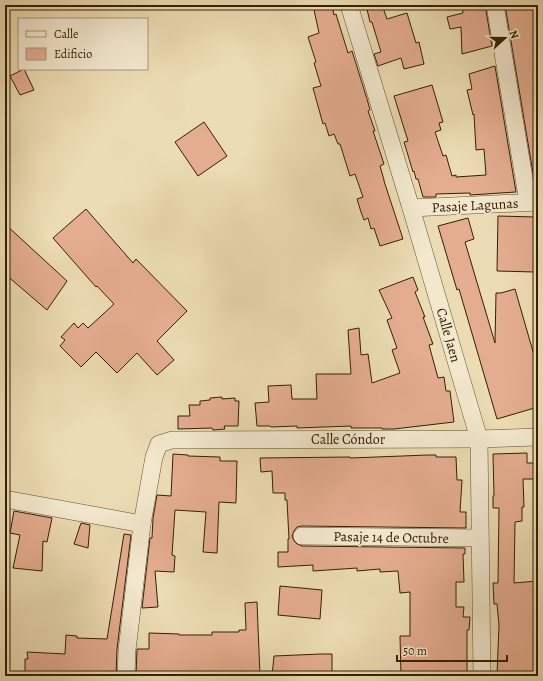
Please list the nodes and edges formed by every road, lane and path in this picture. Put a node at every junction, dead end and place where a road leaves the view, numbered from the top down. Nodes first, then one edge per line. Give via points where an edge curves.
1 (349, 5) edge
2 (495, 5) edge
3 (533, 202) edge
4 (412, 208) junction
5 (538, 437) edge
6 (479, 439) junction
7 (5, 499) edge
8 (142, 524) junction
9 (302, 536) dead end
10 (480, 538) junction
11 (126, 676) edge
12 (482, 676) edge

1 - 4 street, Calle Jaen
2 - 3 street
3 - 4 street, Pasaje Lagunas
4 - 6 street, Calle Jaen
5 - 6 street, Calle Cóndor
6 - 8 street, Calle Cóndor via 172,440 160,444 154,457
6 - 10 street, Calle Jaen
7 - 8 street
8 - 11 street
9 - 10 street, Pasaje 14 de Octubre
10 - 12 street, Calle Jaen

